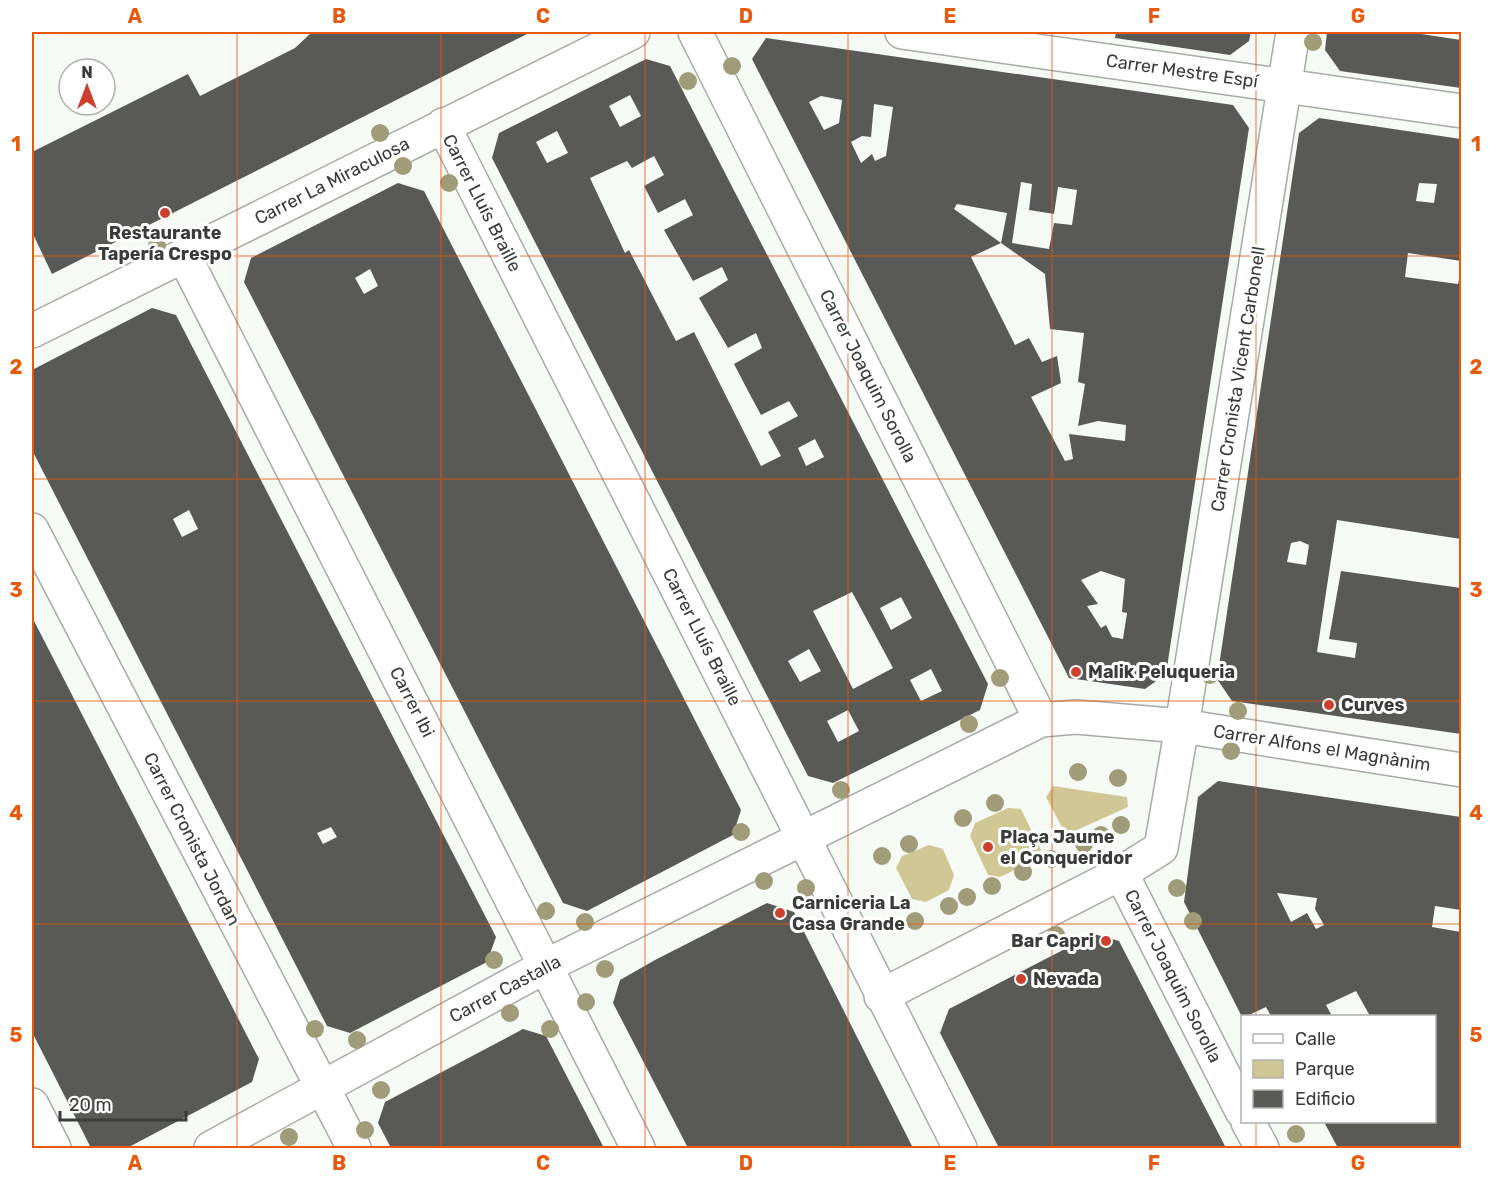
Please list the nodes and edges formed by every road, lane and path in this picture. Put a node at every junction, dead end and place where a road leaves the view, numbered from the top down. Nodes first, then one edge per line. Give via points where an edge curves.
1 (633, 32) edge
2 (695, 32) edge
3 (902, 32) edge
4 (1293, 32) edge
5 (1285, 86) junction
6 (1461, 111) edge
7 (443, 126) junction
8 (184, 256) junction
9 (32, 331) edge
10 (32, 530) edge
11 (1041, 720) junction
12 (1182, 726) junction
13 (1461, 770) edge
14 (804, 837) junction
15 (1121, 873) junction
16 (546, 966) junction
17 (881, 996) junction
18 (322, 1088) junction
19 (32, 1105) edge
20 (1241, 1109) edge
21 (1249, 1123) edge
22 (54, 1149) edge
23 (210, 1149) edge
24 (354, 1149) edge
25 (638, 1149) edge
26 (960, 1149) edge
27 (1262, 1149) edge

1 - 7 street, Carrer La Miraculosa
2 - 11 street, Carrer Joaquim Sorolla
3 - 5 street, Carrer Mestre Espí
4 - 5 street, Carrer Cronista Vicent Carbonell
5 - 6 street, Carrer Mestre Espí
5 - 12 street, Carrer Cronista Vicent Carbonell
7 - 8 street, Carrer La Miraculosa
7 - 14 street, Carrer Lluís Braille
8 - 9 street, Carrer La Miraculosa
8 - 16 street, Carrer Ibi
10 - 18 street, Carrer Cronista Jordan
11 - 12 street via 1076,717
11 - 14 street
12 - 13 street, Carrer Alfons el Magnànim
12 - 15 street via 1161,848
14 - 16 street, Carrer Castalla
14 - 17 street, Carrer Lluís Braille
15 - 17 street
15 - 20 street, Carrer Joaquim Sorolla
16 - 18 street, Carrer Castalla
16 - 25 street, Carrer Ibi
17 - 26 street, Carrer Lluís Braille
18 - 23 street, Carrer Castalla
18 - 24 street, Carrer Cronista Jordan
19 - 22 street
21 - 27 street

